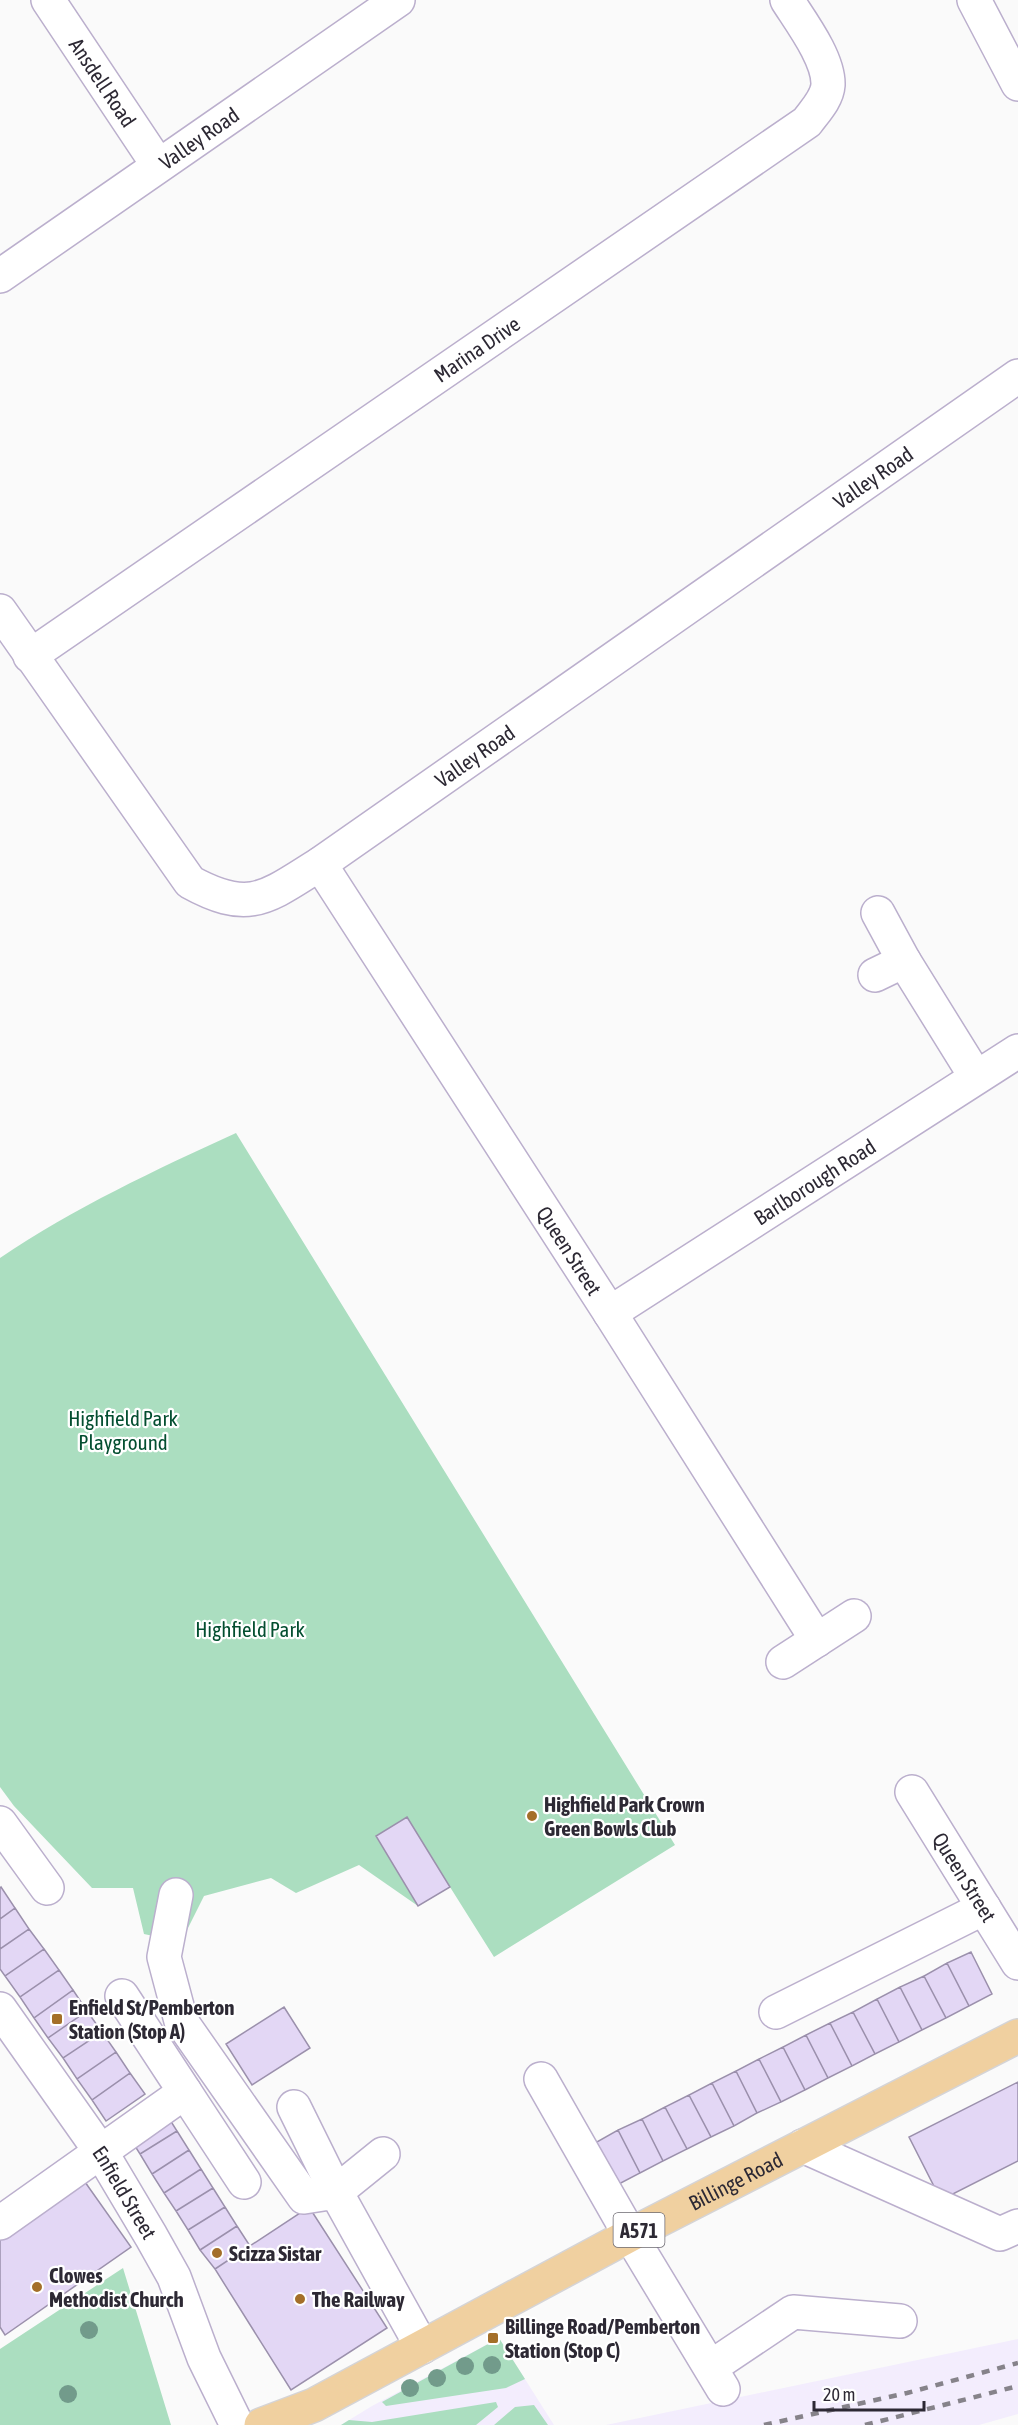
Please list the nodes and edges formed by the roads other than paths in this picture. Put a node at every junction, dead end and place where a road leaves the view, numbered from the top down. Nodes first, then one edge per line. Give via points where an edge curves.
1 (48, 0) edge
2 (398, 0) edge
3 (787, 0) edge
4 (974, 0) edge
5 (1018, 84) edge
6 (158, 165) junction
7 (0, 276) edge
8 (1018, 376) edge
9 (0, 611) edge
10 (30, 656) junction
11 (320, 864) junction
12 (878, 913) dead end
13 (904, 961) junction
14 (875, 975) dead end
15 (1018, 1051) edge
16 (976, 1077) junction
17 (610, 1313) junction
18 (854, 1616) dead end
19 (817, 1640) junction
20 (783, 1662) dead end
21 (912, 1792) dead end
22 (0, 1823) edge
23 (47, 1888) dead end
24 (176, 1894) dead end
25 (999, 1914) edge
26 (1018, 1963) edge
27 (122, 1996) dead end
28 (0, 2009) edge
29 (776, 2012) dead end
30 (1018, 2036) edge
31 (541, 2079) dead end
32 (185, 2092) junction
33 (294, 2107) dead end
34 (803, 2146) junction
35 (101, 2152) junction
36 (383, 2154) dead end
37 (244, 2182) dead end
38 (336, 2192) junction
39 (0, 2223) edge
40 (1018, 2226) edge
41 (630, 2235) junction
42 (900, 2321) dead end
43 (422, 2347) junction
44 (237, 2425) edge
45 (261, 2425) edge

1 - 6 street, Ansdell Road
2 - 6 street, Valley Road
3 - 10 street, Marina Drive via 826,68 828,86 807,122
4 - 5 street
6 - 7 street, Valley Road
8 - 11 street, Valley Road
9 - 10 street, Valley Road
10 - 11 street, Valley Road via 190,882 212,894 250,901 275,892
11 - 17 street, Queen Street
12 - 13 street
13 - 14 street
13 - 16 street
15 - 16 street, Barlborough Road
16 - 17 street, Barlborough Road
17 - 19 street, Queen Street
18 - 19 street
19 - 20 street
21 - 25 street, Queen Street
22 - 23 street
24 - 38 street via 164,1957 181,2021 304,2197
25 - 26 street, Queen Street
25 - 29 street
27 - 32 street
28 - 35 street, Enfield Street
30 - 34 main road, Billinge Road / A571
31 - 41 street
32 - 35 street
32 - 37 street
33 - 38 street
34 - 40 street via 1000,2234
34 - 41 main road, Billinge Road / A571
35 - 39 street
35 - 44 street, Enfield Street via 174,2277 204,2358
36 - 38 street
38 - 43 street
41 - 42 street via 717,2378 793,2312
41 - 43 main road, Billinge Road / A571
43 - 45 main road, Billinge Road / A571 via 315,2405

